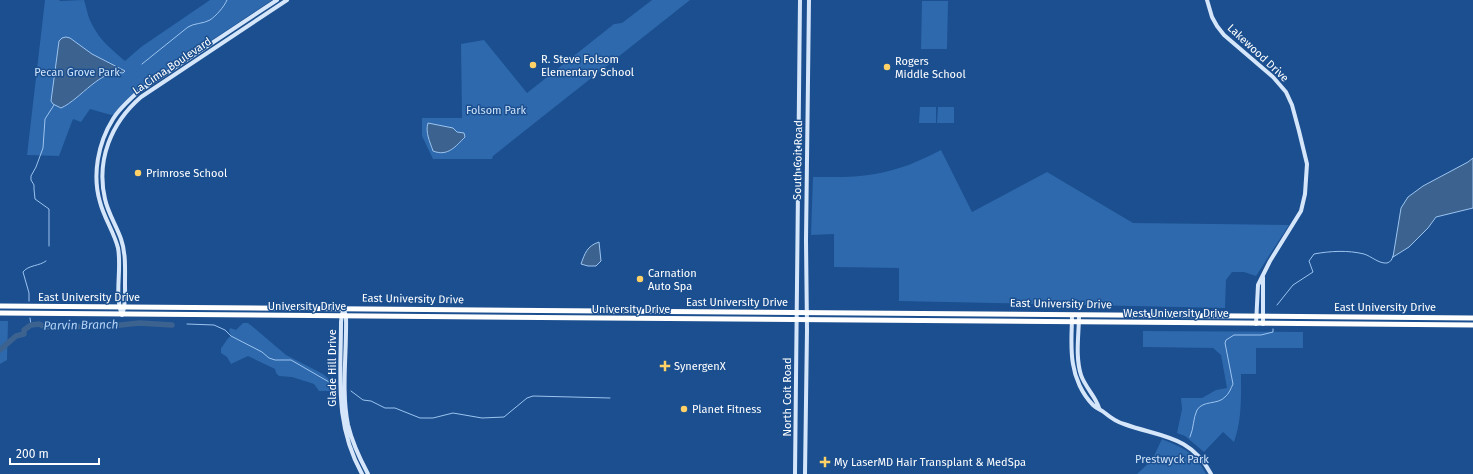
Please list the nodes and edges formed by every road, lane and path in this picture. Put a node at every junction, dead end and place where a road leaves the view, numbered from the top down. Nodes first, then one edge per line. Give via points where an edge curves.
1 (277, 0) edge
2 (287, 0) edge
3 (800, 0) edge
4 (809, 0) edge
5 (1207, 0) edge
6 (799, 52) junction
7 (809, 52) junction
8 (808, 100) junction
9 (799, 101) junction
10 (113, 118) junction
11 (119, 121) junction
12 (100, 147) junction
13 (106, 147) junction
14 (98, 187) junction
15 (103, 187) junction
16 (797, 240) junction
17 (806, 240) junction
18 (1263, 276) junction
19 (0, 306) edge
20 (122, 307) junction
21 (344, 309) junction
22 (796, 312) junction
23 (806, 312) junction
24 (0, 313) edge
25 (122, 315) junction
26 (1072, 315) junction
27 (1079, 315) junction
28 (1256, 316) junction
29 (1263, 316) junction
30 (344, 317) junction
31 (1473, 318) edge
32 (796, 320) junction
33 (807, 321) junction
34 (1072, 323) junction
35 (1079, 323) junction
36 (1256, 324) junction
37 (1263, 324) junction
38 (1473, 325) edge
39 (1099, 408) junction
40 (796, 414) junction
41 (805, 414) junction
42 (362, 474) edge
43 (368, 474) edge
44 (795, 474) edge
45 (805, 474) edge
46 (1211, 474) edge

1 - 10 street, La Cima Boulevard via 138,92
2 - 11 street, La Cima Boulevard via 141,97
3 - 6 street, South Coit Road
4 - 7 street, South Coit Road
5 - 18 street, Lakewood Drive via 1212,17 1224,35 1273,77 1286,92 1292,105 1307,164 1301,211
6 - 7 street
6 - 9 street, South Coit Road
7 - 8 street, South Coit Road
8 - 9 street
8 - 17 street, South Coit Road
9 - 16 street, South Coit Road
10 - 11 street
10 - 12 street, La Cima Boulevard
11 - 13 street, La Cima Boulevard
12 - 13 street
12 - 14 street, La Cima Boulevard
13 - 15 street, La Cima Boulevard via 103,160
14 - 15 street
14 - 20 street, La Cima Boulevard via 102,208 117,247
15 - 20 street, La Cima Boulevard via 123,251 125,268
16 - 17 street
16 - 22 street, South Coit Road
17 - 23 street, South Coit Road
18 - 28 street, Lakewood Drive via 1257,291
18 - 29 street, Lakewood Drive
19 - 20 highway, East University Drive
20 - 21 highway, East University Drive
20 - 25 street, La Cima Boulevard
21 - 22 highway, East University Drive
21 - 30 street, Glade Hill Drive
22 - 23 highway, East University Drive
22 - 32 street, South Coit Road
23 - 26 highway, East University Drive
23 - 33 street, South Coit Road
24 - 25 highway, University Drive
25 - 30 highway, University Drive
26 - 27 highway, East University Drive
26 - 34 street
27 - 28 highway, East University Drive
27 - 35 street
28 - 29 highway, East University Drive
28 - 36 street, Lakewood Drive
29 - 31 highway, East University Drive
29 - 37 street, Lakewood Drive
30 - 32 highway, University Drive
30 - 42 street, Glade Hill Drive via 341,414 347,439
30 - 43 street, Glade Hill Drive via 347,418 353,442
32 - 33 highway, University Drive
32 - 40 street, North Coit Road
33 - 34 highway, West University Drive
33 - 41 street, North Coit Road
34 - 35 highway, West University Drive
34 - 39 street via 1072,355 1076,376 1089,400
35 - 36 highway, West University Drive
35 - 39 street via 1080,373
36 - 37 highway, West University Drive
37 - 38 highway, West University Drive
39 - 46 street via 1123,424 1167,436 1183,444 1196,454
40 - 41 street
40 - 44 street, North Coit Road
41 - 45 street, North Coit Road

